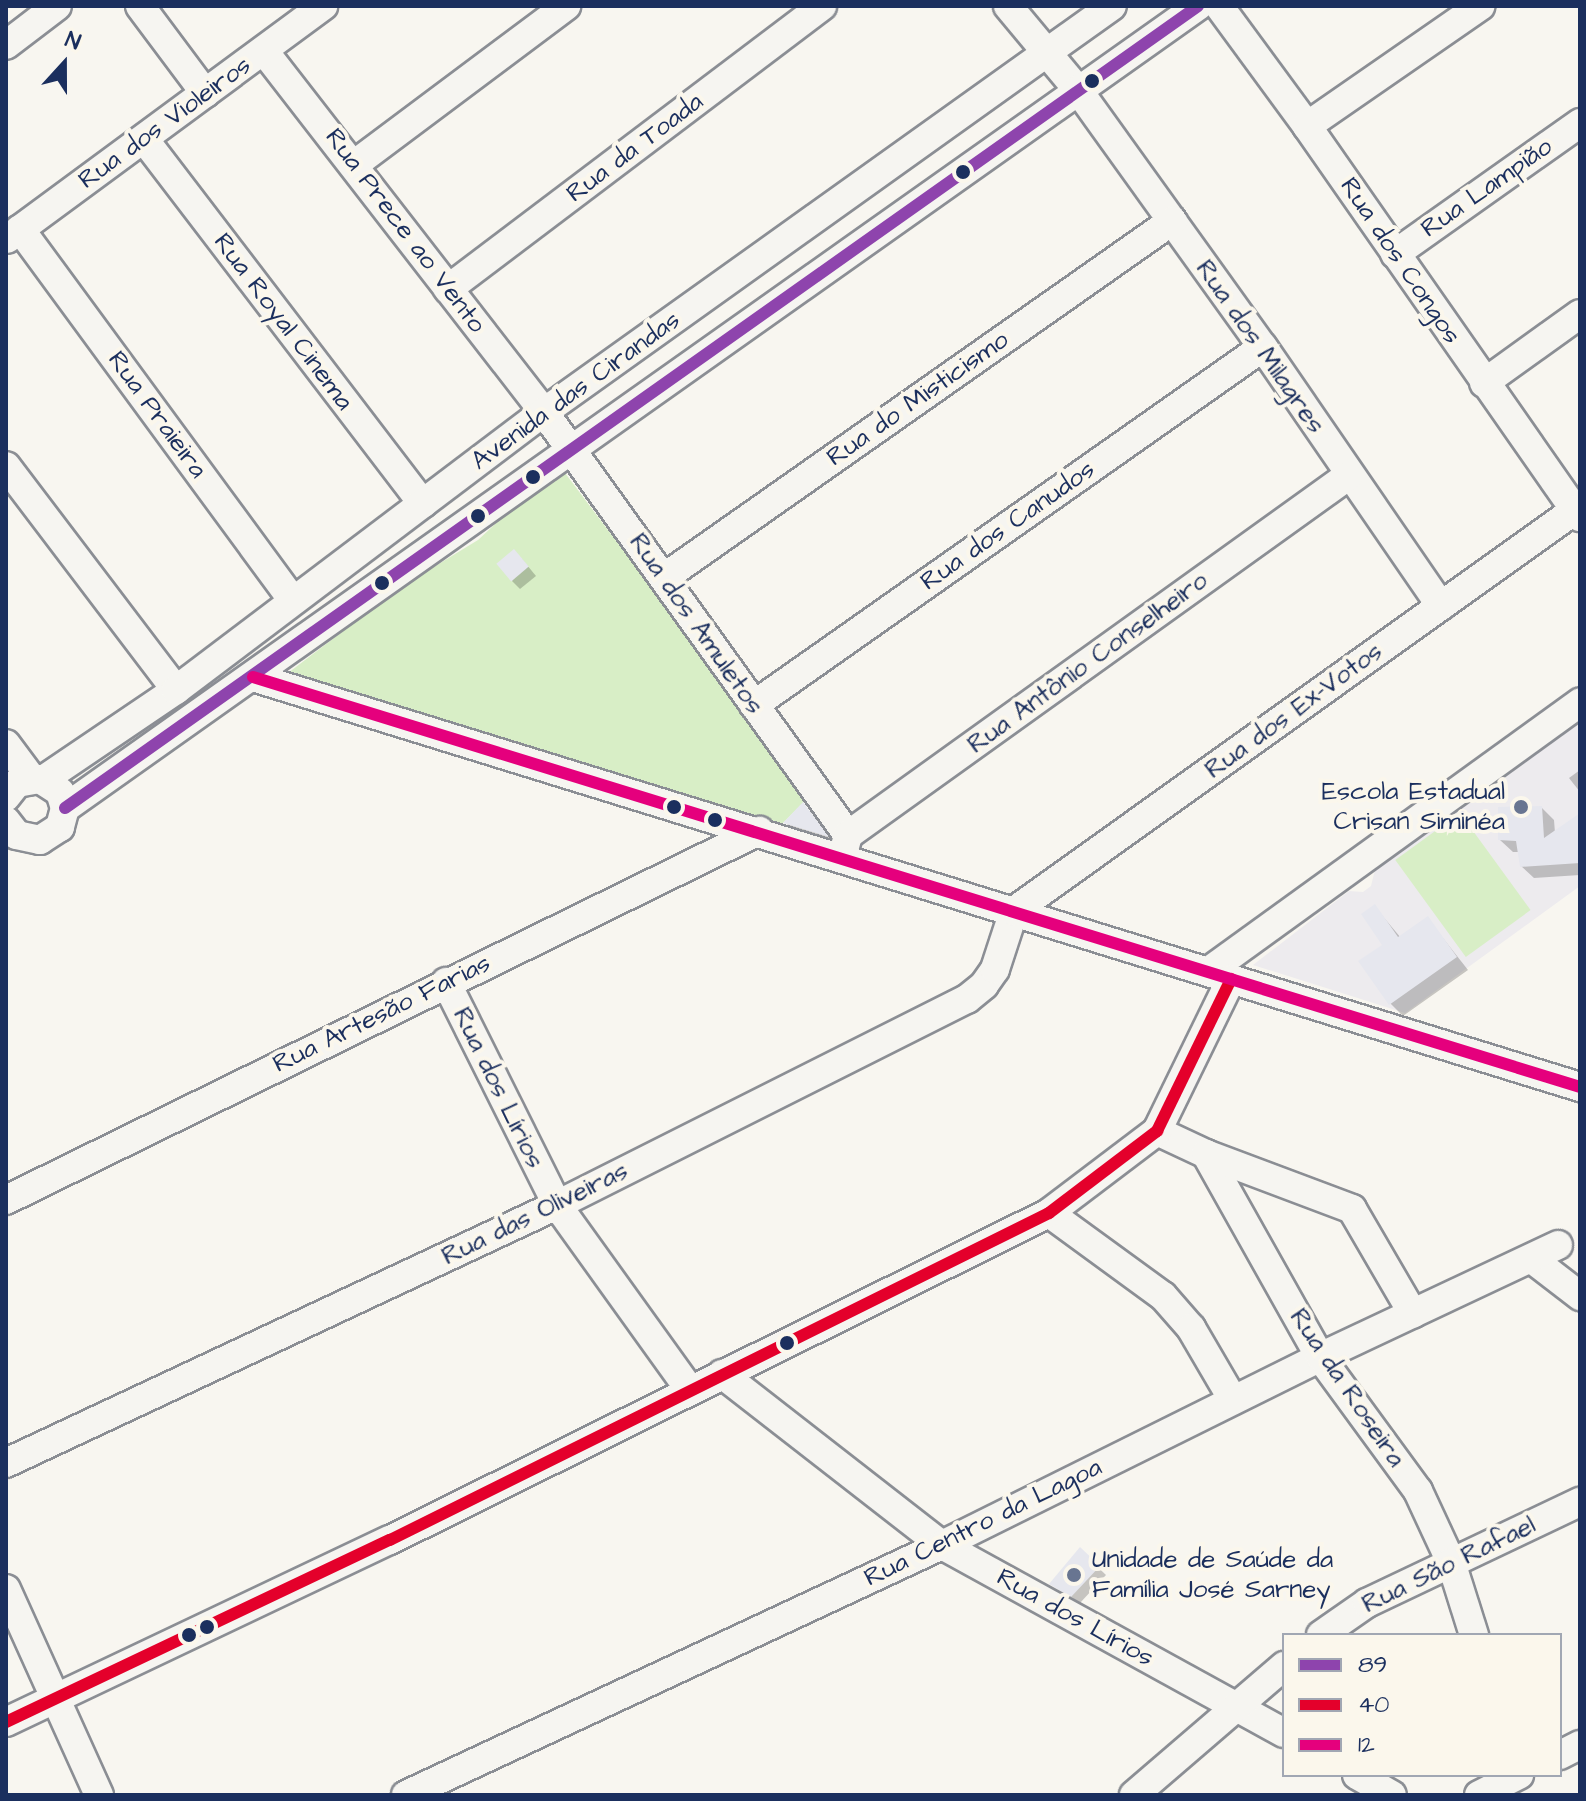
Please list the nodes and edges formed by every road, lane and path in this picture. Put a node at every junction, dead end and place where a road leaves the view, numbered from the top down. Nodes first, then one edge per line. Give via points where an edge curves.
1 (57, 6) edge
2 (140, 6) edge
3 (323, 6) edge
4 (566, 6) edge
5 (822, 6) edge
6 (1008, 6) edge
7 (1112, 6) edge
8 (1198, 6) edge
9 (1219, 6) edge
10 (1480, 6) edge
11 (6, 45) edge
12 (264, 51) junction
13 (1046, 55) junction
14 (1078, 90) junction
15 (205, 93) junction
16 (1580, 123) edge
17 (1307, 126) junction
18 (144, 139) junction
19 (355, 164) junction
20 (1172, 221) junction
21 (13, 234) edge
22 (1395, 254) junction
23 (448, 289) junction
24 (1580, 314) edge
25 (1263, 347) junction
26 (1484, 383) junction
27 (544, 412) junction
28 (570, 449) junction
29 (6, 466) edge
30 (1348, 476) junction
31 (423, 504) junction
32 (1577, 514) edge
33 (665, 577) junction
34 (293, 601) junction
35 (1441, 606) junction
36 (253, 677) junction
37 (176, 690) junction
38 (1580, 702) edge
39 (754, 705) junction
40 (6, 744) edge
41 (37, 779) junction
42 (6, 797) edge
43 (65, 808) junction
44 (759, 831) junction
45 (12, 835) edge
46 (845, 847) junction
47 (1014, 911) junction
48 (1220, 975) junction
49 (446, 982) junction
50 (1580, 1087) edge
51 (1157, 1131) junction
52 (1206, 1154) junction
53 (6, 1200) edge
54 (557, 1205) junction
55 (1049, 1213) junction
56 (1558, 1245) dead end
57 (1532, 1259) junction
58 (1580, 1296) edge
59 (1413, 1314) junction
60 (1320, 1357) junction
61 (722, 1374) junction
62 (690, 1390) junction
63 (1233, 1400) junction
64 (6, 1463) edge
65 (1580, 1502) edge
66 (942, 1545) junction
67 (1451, 1562) junction
68 (6, 1589) edge
69 (1324, 1633) edge
70 (1473, 1633) edge
71 (1282, 1668) edge
72 (55, 1698) junction
73 (1237, 1706) junction
74 (6, 1722) edge
75 (1282, 1732) edge
76 (1580, 1745) edge
77 (1562, 1754) edge
78 (1360, 1777) edge
79 (1515, 1777) edge
80 (99, 1795) edge
81 (406, 1795) edge
82 (1134, 1795) edge
83 (1392, 1795) edge
84 (1478, 1795) edge

1 - 11 street
2 - 15 street
3 - 12 street, Rua dos Violeiros
4 - 19 street
5 - 23 street, Rua da Toada
6 - 13 street, Rua dos Milagres
7 - 13 street, Avenida das Cirandas
8 - 14 street, Avenida das Cirandas
9 - 17 street, Rua dos Congos
10 - 17 street
12 - 15 street, Rua dos Violeiros
12 - 19 street, Rua Prece ao Vento
13 - 14 street, Rua dos Milagres
13 - 27 street, Avenida das Cirandas
14 - 20 street, Rua dos Milagres
14 - 28 street, Avenida das Cirandas
15 - 18 street, Rua dos Violeiros
16 - 22 street, Rua Lampião
17 - 22 street, Rua dos Congos
18 - 21 street, Rua dos Violeiros
18 - 31 street, Rua Royal Cinema
19 - 23 street, Rua Prece ao Vento
20 - 25 street, Rua dos Milagres
20 - 33 street, Rua do Misticismo
21 - 34 street, Rua Praieira
22 - 26 street, Rua dos Congos
23 - 27 street, Rua Prece ao Vento
24 - 26 street
25 - 30 street, Rua dos Milagres
25 - 39 street, Rua dos Canudos
26 - 32 street, Rua dos Congos
27 - 28 street, Rua dos Amuletos
27 - 31 street, Avenida das Cirandas
28 - 33 street, Rua dos Amuletos
28 - 36 street, Avenida das Cirandas
29 - 37 street
30 - 35 street, Rua dos Milagres
30 - 46 street, Rua Antônio Conselheiro
31 - 34 street, Avenida das Cirandas
32 - 35 street, Rua dos Ex-Votos
33 - 39 street, Rua dos Amuletos
34 - 37 street, Avenida das Cirandas
35 - 47 street, Rua dos Ex-Votos
36 - 43 street, Avenida das Cirandas
36 - 44 street
37 - 41 street, Avenida das Cirandas
38 - 48 street
39 - 46 street, Rua dos Amuletos
40 - 41 street
41 - 42 street, Avenida das Cirandas via 17,783
41 - 43 street via 60,792
43 - 45 street, Avenida das Cirandas via 60,827 51,835 40,840
44 - 46 street
44 - 49 street, Rua Artesão Farias
46 - 47 street
47 - 48 street
47 - 54 street, Rua das Oliveiras via 995,969 967,999
48 - 50 street
48 - 51 street
49 - 53 street, Rua Artesão Farias
49 - 54 street, Rua dos Lírios
51 - 52 street
51 - 55 street
52 - 59 street via 1352,1209
52 - 60 street, Rua da Roseira
54 - 62 street, Rua dos Lírios
54 - 64 street, Rua das Oliveiras
55 - 61 street
55 - 63 street via 1163,1296 1191,1328
56 - 57 street, Rua Centro da Lagoa
57 - 58 street
57 - 59 street, Rua Centro da Lagoa
59 - 60 street, Rua Centro da Lagoa
60 - 63 street, Rua Centro da Lagoa
60 - 67 street, Rua da Roseira via 1418,1491
61 - 62 street
61 - 66 street, Rua dos Lírios
62 - 72 street via 390,1540
63 - 66 street, Rua Centro da Lagoa
65 - 67 street, Rua São Rafael
66 - 73 street, Rua dos Lírios
66 - 81 street, Rua Centro da Lagoa
67 - 69 street, Rua São Rafael via 1367,1603
67 - 70 street, Rua da Roseira
68 - 72 street
71 - 73 street
72 - 74 street
72 - 80 street
73 - 75 street, Rua dos Lírios
73 - 82 street
76 - 77 street
78 - 83 street
79 - 84 street

